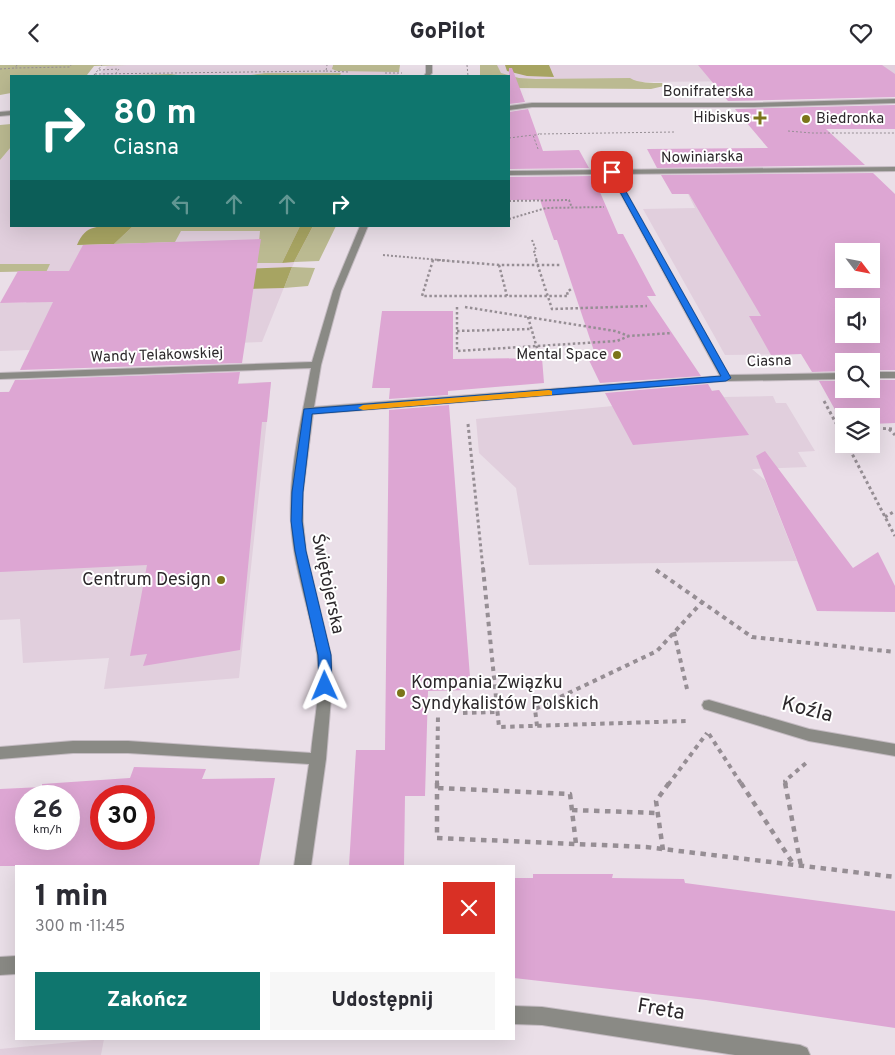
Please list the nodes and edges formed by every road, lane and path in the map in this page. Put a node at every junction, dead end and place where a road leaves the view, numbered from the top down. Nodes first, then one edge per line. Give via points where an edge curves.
1 (18, 65) edge
2 (71, 65) edge
3 (102, 65) edge
4 (327, 65) edge
5 (430, 65) edge
6 (15, 68) junction
7 (0, 69) edge
8 (99, 69) junction
9 (222, 69) dead end
10 (326, 71) junction
11 (178, 72) junction
12 (217, 72) junction
13 (349, 72) dead end
14 (116, 73) junction
15 (385, 73) dead end
16 (402, 73) dead end
17 (95, 74) joint
18 (180, 75) edge
19 (428, 75) edge
20 (510, 101) edge
21 (895, 102) edge
22 (532, 105) junction
23 (510, 108) edge
24 (538, 128) dead end
25 (786, 131) dead end
26 (674, 132) dead end
27 (820, 133) junction
28 (895, 133) edge
29 (540, 134) junction
30 (533, 135) junction
31 (824, 137) dead end
32 (510, 138) edge
33 (538, 150) dead end
34 (895, 169) edge
35 (612, 172) junction
36 (510, 173) edge
37 (510, 202) edge
38 (611, 207) dead end
39 (572, 208) junction
40 (510, 219) edge
41 (364, 227) edge
42 (532, 240) dead end
43 (383, 255) dead end
44 (432, 259) junction
45 (499, 265) junction
46 (538, 265) junction
47 (562, 265) dead end
48 (571, 289) dead end
49 (507, 296) junction
50 (548, 296) junction
51 (647, 306) dead end
52 (458, 307) dead end
53 (465, 307) dead end
54 (528, 317) junction
55 (531, 329) junction
56 (457, 331) junction
57 (677, 333) dead end
58 (629, 336) junction
59 (535, 346) junction
60 (539, 355) dead end
61 (316, 365) junction
62 (880, 375) edge
63 (895, 375) edge
64 (0, 376) edge
65 (835, 376) edge
66 (726, 378) junction
67 (822, 396) dead end
68 (307, 411) junction
69 (468, 420) dead end
70 (835, 422) edge
71 (880, 428) edge
72 (889, 429) junction
73 (895, 429) edge
74 (895, 435) edge
75 (852, 453) edge
76 (895, 511) edge
77 (885, 517) junction
78 (895, 536) edge
79 (656, 570) dead end
80 (702, 602) junction
81 (674, 632) junction
82 (895, 652) edge
83 (688, 694) dead end
84 (709, 705) dead end
85 (498, 712) junction
86 (438, 713) dead end
87 (463, 713) dead end
88 (694, 721) dead end
89 (706, 723) dead end
90 (538, 726) junction
91 (707, 732) junction
92 (809, 735) junction
93 (895, 750) edge
94 (0, 753) edge
95 (318, 759) junction
96 (438, 788) junction
97 (572, 810) junction
98 (657, 813) junction
99 (576, 844) junction
100 (663, 850) junction
101 (303, 865) edge
102 (794, 865) junction
103 (801, 866) junction
104 (895, 877) edge
105 (15, 965) edge
106 (0, 966) edge
107 (515, 1015) edge
108 (800, 1055) edge

1 - 6 path
2 - 6 path
3 - 8 path
4 - 10 path
5 - 19 street
6 - 7 path
8 - 14 path via 119,69
8 - 17 path
9 - 12 path
10 - 12 path
10 - 13 path
11 - 12 path
11 - 14 path
11 - 18 path
14 - 17 path
15 - 16 path
20 - 22 street, Bonifraterska
21 - 22 street, Bonifraterska
22 - 23 street, Bonifraterska
24 - 29 path
25 - 27 path
26 - 29 path
27 - 28 path
27 - 31 path
29 - 30 path
30 - 32 path
30 - 33 path
34 - 35 street, Nowiniarska
35 - 36 street, Nowiniarska
35 - 66 street
37 - 39 path via 569,200
38 - 39 path
39 - 40 path via 546,208
41 - 61 street, Świętojerska via 337,291
42 - 46 path
43 - 44 path
44 - 45 path
44 - 49 path via 422,296
45 - 46 path
45 - 49 path
46 - 47 path
46 - 50 path
48 - 50 path via 568,295
49 - 50 path
50 - 51 path via 552,309
52 - 56 path
53 - 54 path
54 - 55 path
54 - 58 path
55 - 56 path
55 - 59 path
56 - 59 path via 458,351
57 - 58 path
58 - 59 path via 617,341
59 - 60 path
61 - 64 street, Wandy Telakowskiej
61 - 68 street, Świętojerska
62 - 63 street
65 - 66 street, Ciasna
66 - 68 street, Ciasna
67 - 70 path
68 - 95 street, Świętojerska via 297,492 297,521 300,551 324,655 325,686
69 - 85 path
71 - 72 path
72 - 73 path
72 - 74 path
75 - 77 path
76 - 77 path
77 - 78 path
79 - 80 path
80 - 81 path
80 - 82 path via 752,637
81 - 83 path
81 - 90 path via 657,651 535,709
84 - 92 street, Koźla
85 - 87 path
85 - 90 path via 499,727
86 - 96 path
88 - 90 path
89 - 91 path
91 - 98 path via 656,801
91 - 102 path
92 - 93 street, Koźla
92 - 103 path via 816,754 785,781
94 - 95 street via 73,747 128,747
95 - 101 street, Świętojerska
96 - 97 path via 570,794
96 - 99 path via 437,838
97 - 98 path
97 - 99 path
98 - 100 path
99 - 100 path
100 - 102 path
102 - 103 path
103 - 104 path
105 - 106 street
107 - 108 street, Freta via 542,1016

